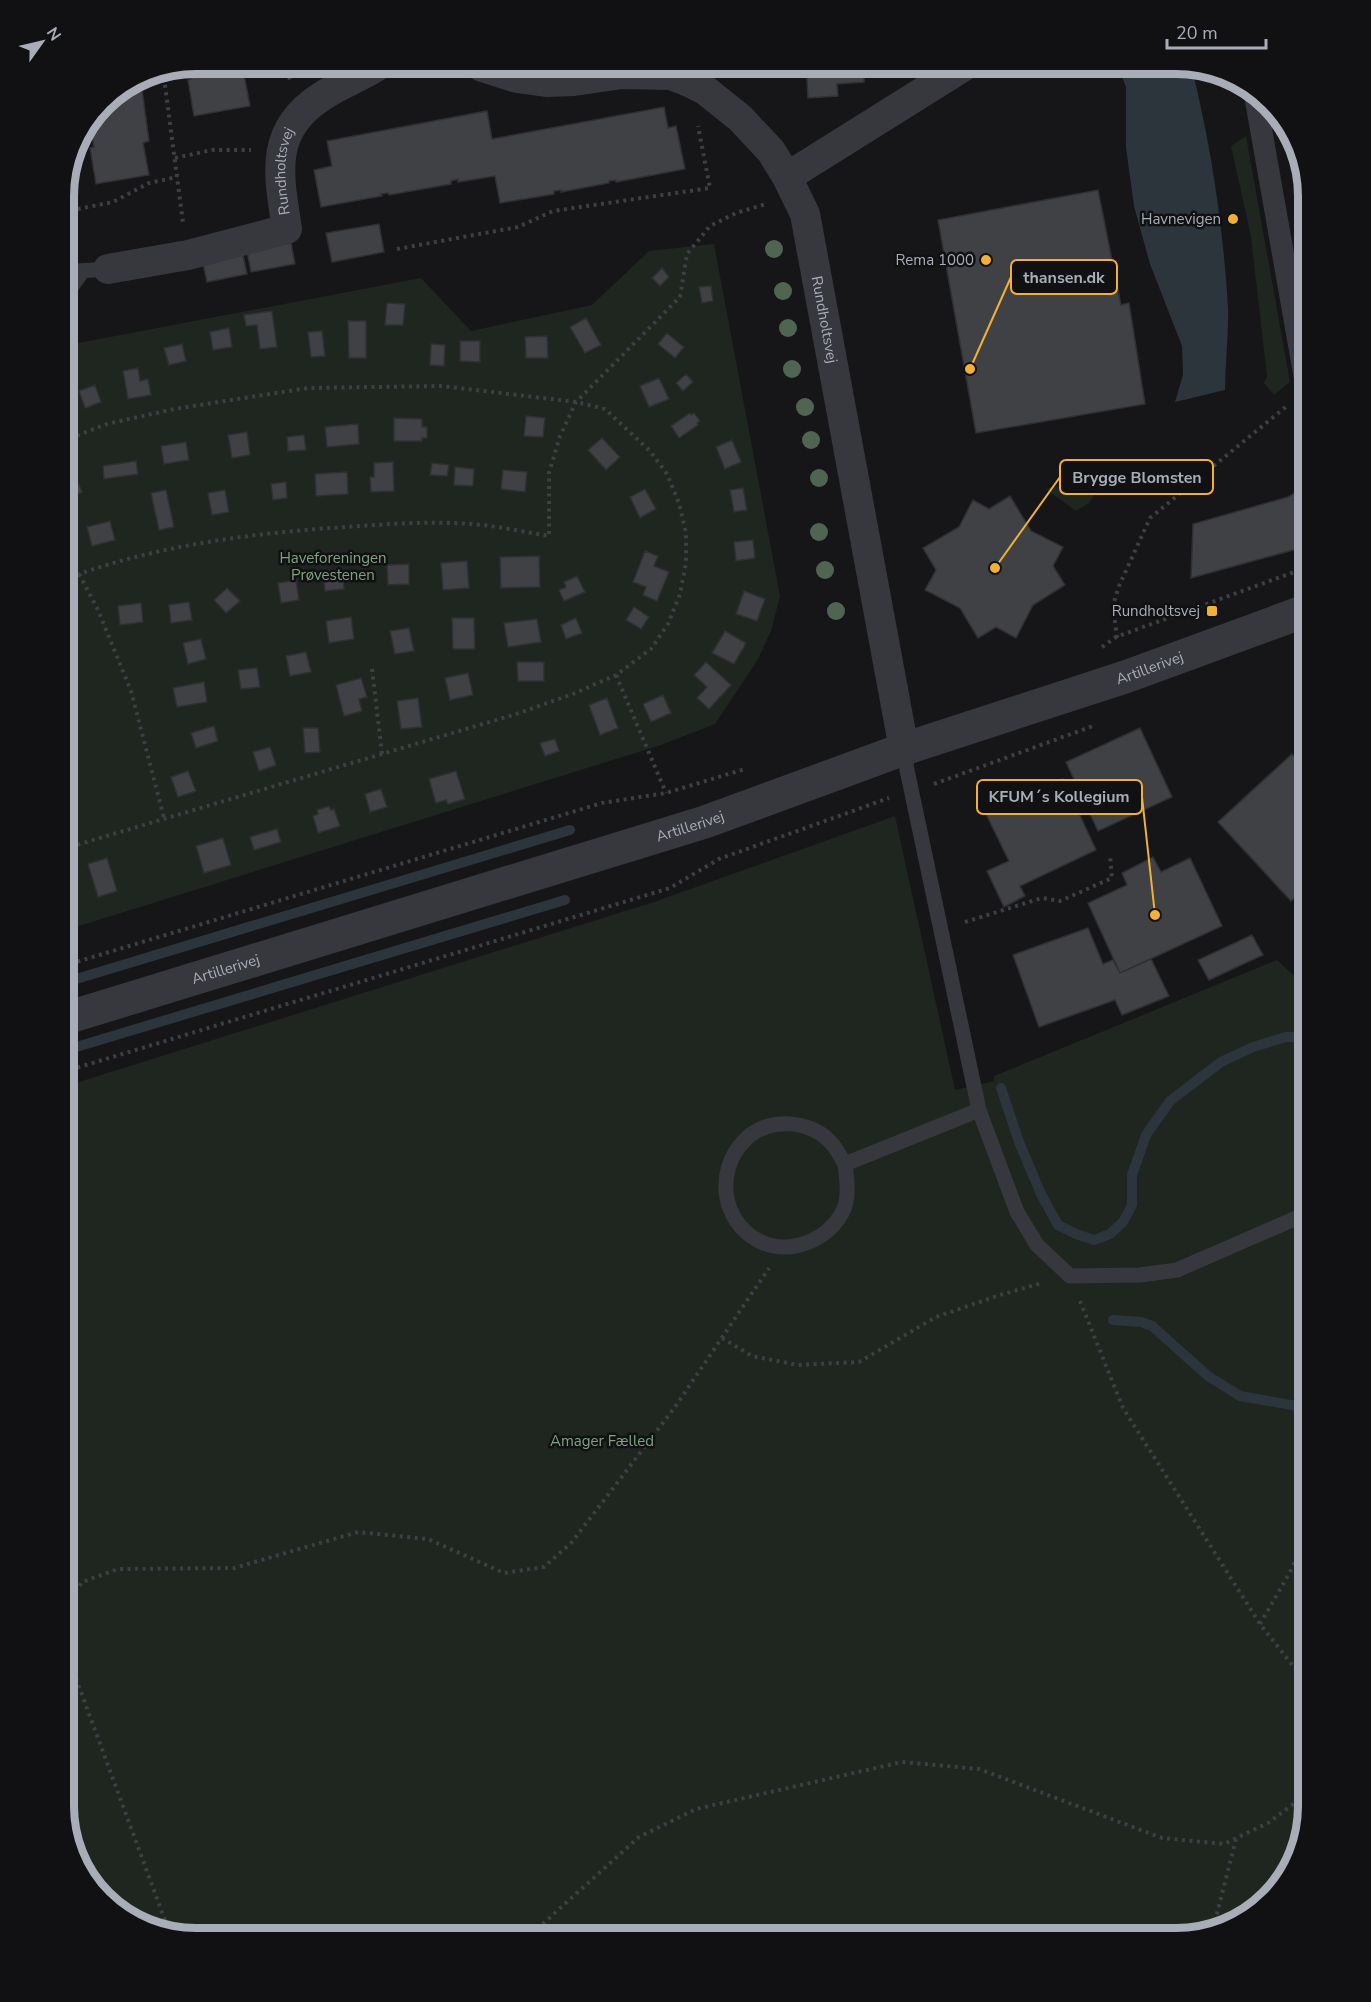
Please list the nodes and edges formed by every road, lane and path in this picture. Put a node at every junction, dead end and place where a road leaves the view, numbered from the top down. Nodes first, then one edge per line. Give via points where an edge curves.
1 (362, 74) edge
2 (504, 74) edge
3 (603, 74) edge
4 (663, 74) edge
5 (953, 74) edge
6 (164, 78) edge
7 (705, 90) junction
8 (1258, 106) edge
9 (281, 149) junction
10 (174, 158) junction
11 (177, 177) junction
12 (791, 186) junction
13 (74, 210) edge
14 (397, 249) dead end
15 (188, 255) junction
16 (95, 270) junction
17 (74, 271) edge
18 (74, 288) edge
19 (1298, 338) edge
20 (1298, 397) edge
21 (576, 402) junction
22 (74, 437) edge
23 (1298, 571) edge
24 (79, 574) junction
25 (74, 576) edge
26 (1298, 614) edge
27 (1116, 637) junction
28 (1098, 650) dead end
29 (372, 669) dead end
30 (616, 675) junction
31 (1128, 676) junction
32 (1103, 722) dead end
33 (904, 749) junction
34 (382, 754) junction
35 (746, 768) dead end
36 (912, 792) junction
37 (666, 793) junction
38 (164, 818) junction
39 (74, 846) edge
40 (1110, 855) dead end
41 (941, 929) junction
42 (74, 963) edge
43 (74, 1016) edge
44 (74, 1069) edge
45 (979, 1110) junction
46 (845, 1164) junction
47 (1298, 1217) edge
48 (783, 1247) junction
49 (1070, 1276) junction
50 (722, 1338) junction
51 (1298, 1555) edge
52 (74, 1594) edge
53 (1260, 1624) junction
54 (1298, 1672) edge
55 (74, 1673) edge
56 (1298, 1800) edge
57 (1236, 1838) junction
58 (1215, 1921) edge
59 (167, 1925) edge
60 (538, 1928) edge

1 - 9 street, Rundholtsvej via 303,109
2 - 3 street, Rundholtsvej via 546,82
4 - 7 street, Rundholtsvej
5 - 12 street
6 - 10 path
7 - 12 street, Rundholtsvej via 740,118 771,152
7 - 14 path via 697,121 710,188 553,211 518,227
8 - 19 street
9 - 10 path via 212,150
9 - 15 street, Rundholtsvej via 279,175 287,230
10 - 11 path
11 - 13 path via 149,183 113,202
11 - 15 path
12 - 21 path via 710,226 687,254 680,297
12 - 33 street, Rundholtsvej via 805,214
15 - 16 street, Rundholtsvej
16 - 17 lane
16 - 18 lane
20 - 27 path via 1150,518 1113,605
21 - 22 path via 442,386 308,388 174,409 107,424
21 - 24 path via 549,473 549,536 473,525 397,524 281,531 218,540
21 - 30 path via 605,409 650,451 667,474 686,533 680,594 668,624 651,649
23 - 27 path
24 - 25 path
24 - 38 path via 103,619 131,691
26 - 31 street, Artillerivej
27 - 28 path
27 - 31 path
29 - 34 path
30 - 34 path via 513,715
30 - 37 path
31 - 33 street, Artillerivej
32 - 36 path
33 - 36 lane
33 - 43 street, Artillerivej via 705,822
34 - 38 path
35 - 37 path
36 - 41 lane
36 - 44 path via 719,859 670,888
37 - 42 path via 602,803
38 - 39 path
40 - 41 path via 1112,878 1060,901 1042,898
41 - 45 lane
45 - 46 lane
45 - 49 lane via 1017,1212 1037,1245
46 - 48 lane via 848,1188 842,1212 828,1231 807,1244
46 - 48 lane via 832,1144 813,1129 789,1123 766,1127 745,1139 730,1159 724,1182 728,1206 741,1227 760,1241
47 - 49 lane via 1177,1270
48 - 50 path
49 - 50 path via 936,1317 859,1362 798,1365 752,1356
49 - 53 path via 1123,1408
50 - 52 path via 675,1407 572,1542 544,1567 504,1572 428,1539 358,1532 234,1568 118,1569 82,1582
51 - 53 path
53 - 54 path
55 - 59 path
56 - 57 path via 1268,1823
57 - 58 path
57 - 60 path via 1224,1844 1162,1838 979,1768 902,1762 696,1809 639,1837

